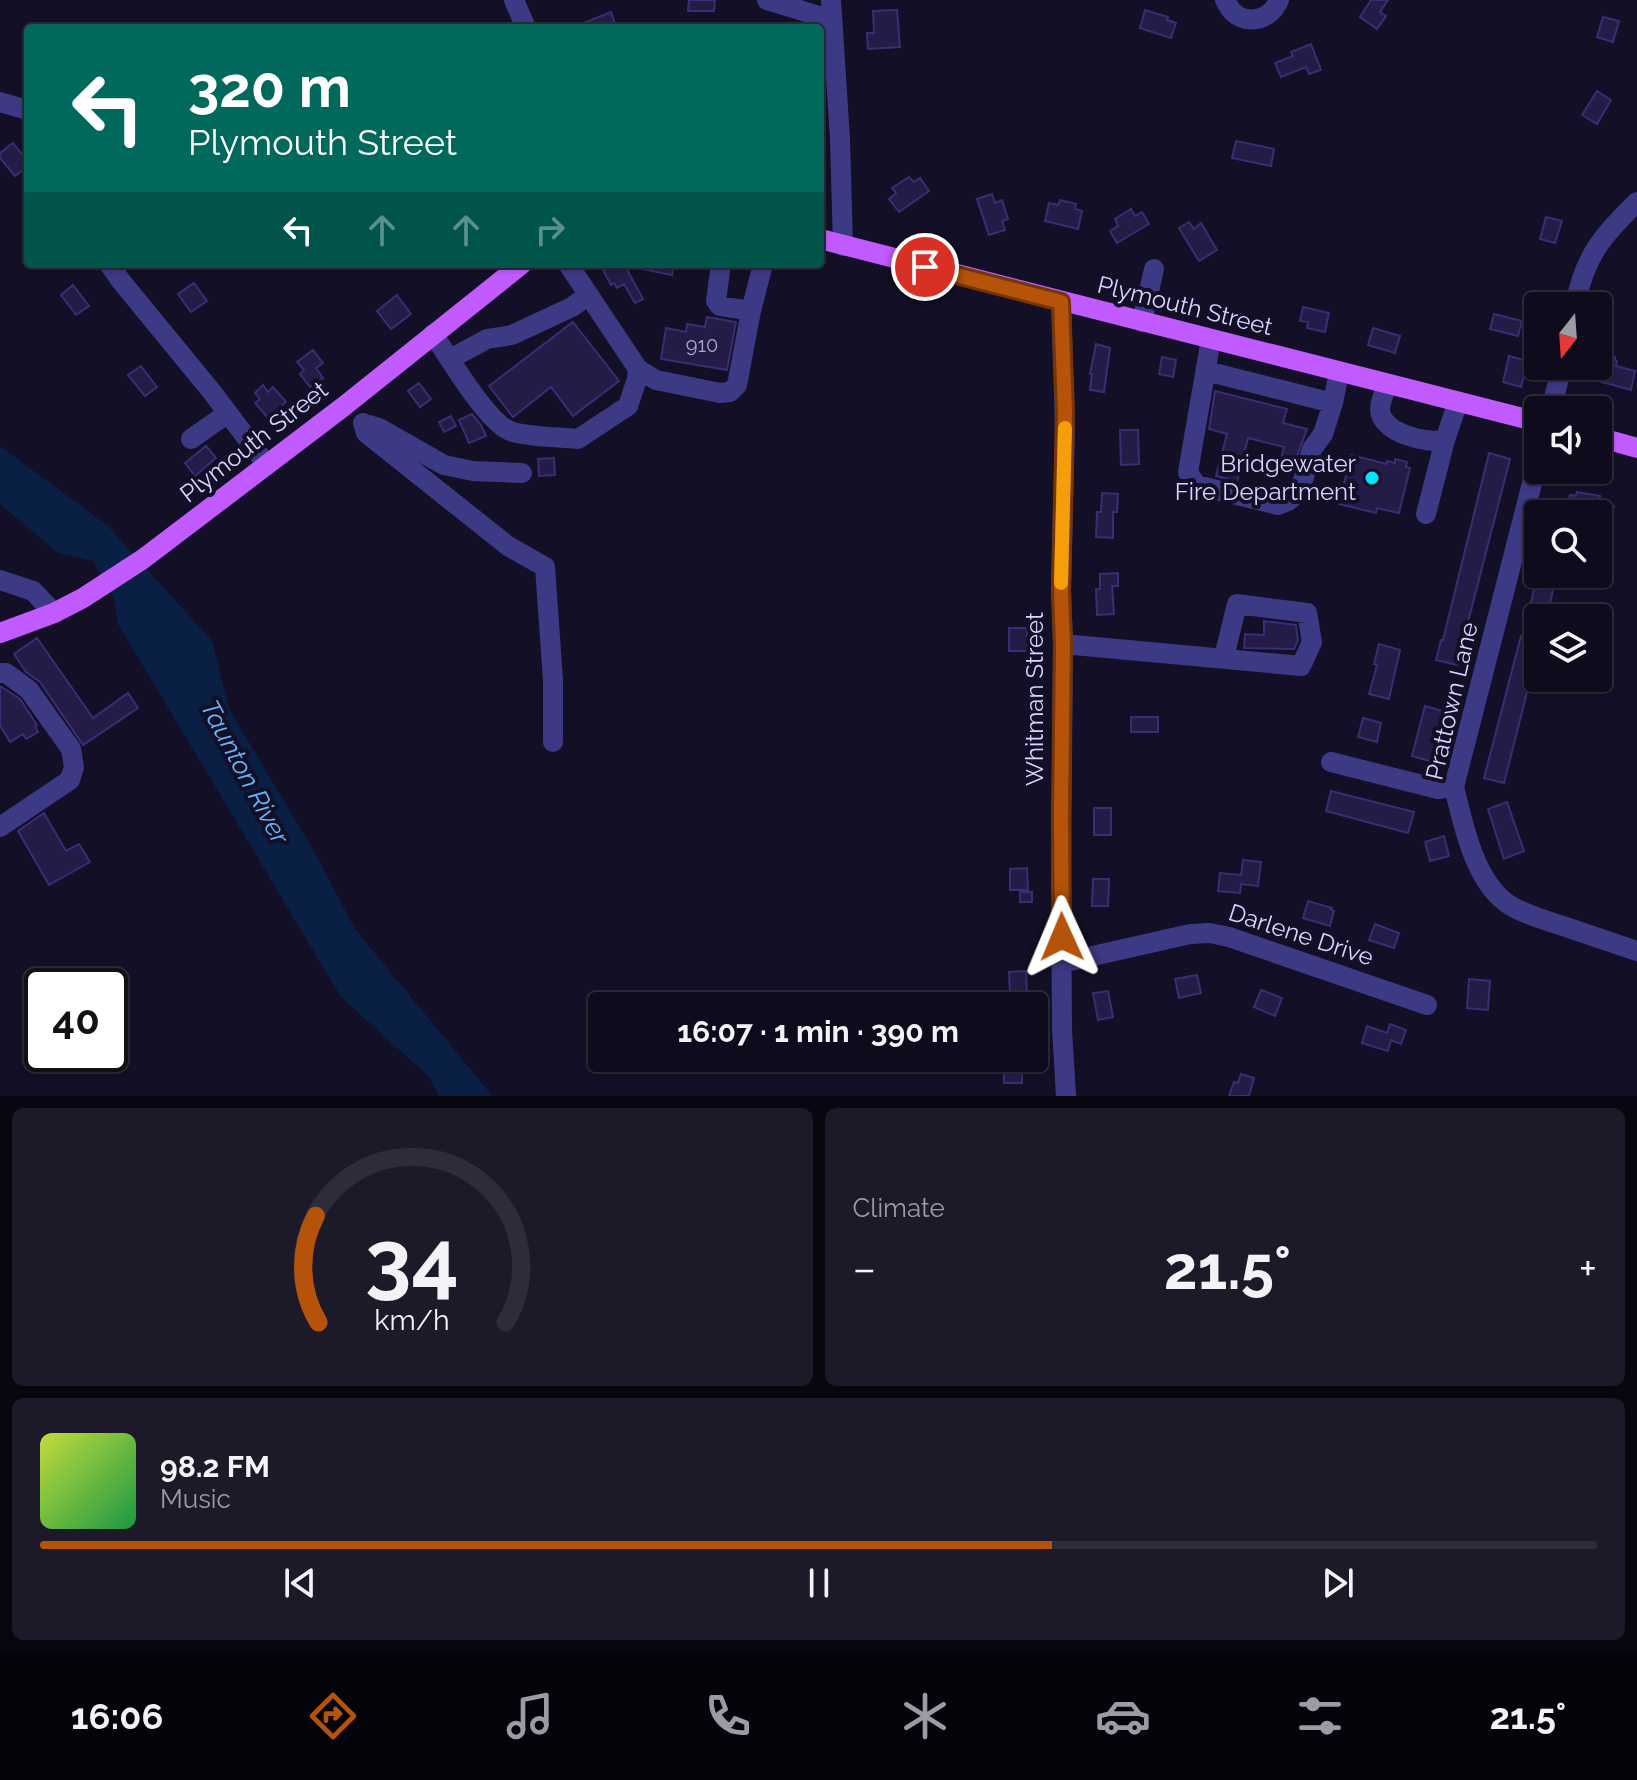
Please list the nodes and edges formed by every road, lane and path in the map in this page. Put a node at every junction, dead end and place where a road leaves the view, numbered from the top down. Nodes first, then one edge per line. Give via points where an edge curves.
1 (514, 0) edge
2 (767, 0) edge
3 (1225, 0) edge
4 (1279, 0) edge
5 (831, 10) edge
6 (524, 24) edge
7 (0, 102) edge
8 (24, 109) edge
9 (1637, 202) edge
10 (824, 240) edge
11 (843, 246) junction
12 (112, 268) edge
13 (517, 268) edge
14 (571, 268) edge
15 (720, 268) edge
16 (762, 268) edge
17 (1154, 269) dead end
18 (1577, 292) edge
19 (589, 295) junction
20 (1061, 302) junction
21 (751, 311) junction
22 (1142, 322) junction
23 (433, 334) junction
24 (1211, 339) junction
25 (450, 359) junction
26 (638, 369) junction
27 (1206, 371) junction
28 (1339, 372) junction
29 (1388, 384) junction
30 (1458, 402) junction
31 (1333, 403) junction
32 (343, 407) junction
33 (228, 413) junction
34 (1524, 418) edge
35 (363, 423) junction
36 (191, 439) dead end
37 (1445, 440) junction
38 (1612, 441) edge
39 (1637, 448) edge
40 (267, 465) junction
41 (522, 473) dead end
42 (1532, 484) edge
43 (1426, 514) dead end
44 (0, 580) edge
45 (54, 613) junction
46 (0, 633) edge
47 (1063, 644) junction
48 (1224, 657) junction
49 (0, 673) edge
50 (553, 742) dead end
51 (1331, 762) dead end
52 (1454, 787) junction
53 (0, 827) edge
54 (1637, 951) edge
55 (1062, 963) junction
56 (1427, 1005) dead end
57 (1066, 1096) edge

1 - 6 street
2 - 5 street
3 - 4 street via 1232,12 1256,20 1269,15
5 - 11 street
7 - 8 street
9 - 18 street via 1605,234
10 - 11 main road, Plymouth Street
11 - 20 main road, Plymouth Street
12 - 33 street
13 - 23 main road, Plymouth Street
14 - 19 street
15 - 21 street via 716,301
16 - 21 street
17 - 22 street
19 - 25 street via 560,313 512,335 487,339
19 - 26 street
20 - 22 main road, Plymouth Street
20 - 47 street, Whitman Street
21 - 26 street via 737,385 730,392 656,380
22 - 24 main road, Plymouth Street
23 - 25 street
23 - 32 main road, Plymouth Street
24 - 27 street
24 - 28 main road, Plymouth Street
25 - 26 street via 484,407 511,431 578,439 628,406
27 - 31 street
27 - 31 street via 1188,472 1196,485 1278,505 1288,501 1300,491
28 - 29 main road, Plymouth Street
28 - 31 street
29 - 30 main road, Plymouth Street
29 - 37 street via 1380,410 1384,421 1396,432
30 - 34 main road, Plymouth Street
30 - 37 street
32 - 35 street
32 - 40 main road, Plymouth Street
33 - 36 street
33 - 40 street
35 - 41 street via 444,465
35 - 50 street via 366,433 508,546 545,567
37 - 43 street
38 - 39 main road
40 - 45 main road, Plymouth Street via 143,559
42 - 52 street, Prattown Lane
44 - 45 street via 33,591
45 - 46 main road, Plymouth Street
47 - 48 street
47 - 55 street, Whitman Street
48 - 48 street via 1301,666 1312,642 1307,613 1237,604
49 - 53 street via 29,690 71,749 74,767 70,780
51 - 52 street via 1438,789
52 - 54 street, Prattown Lane via 1481,872 1507,904
55 - 56 street, Darlene Drive via 1210,933
55 - 57 street, Whitman Street

